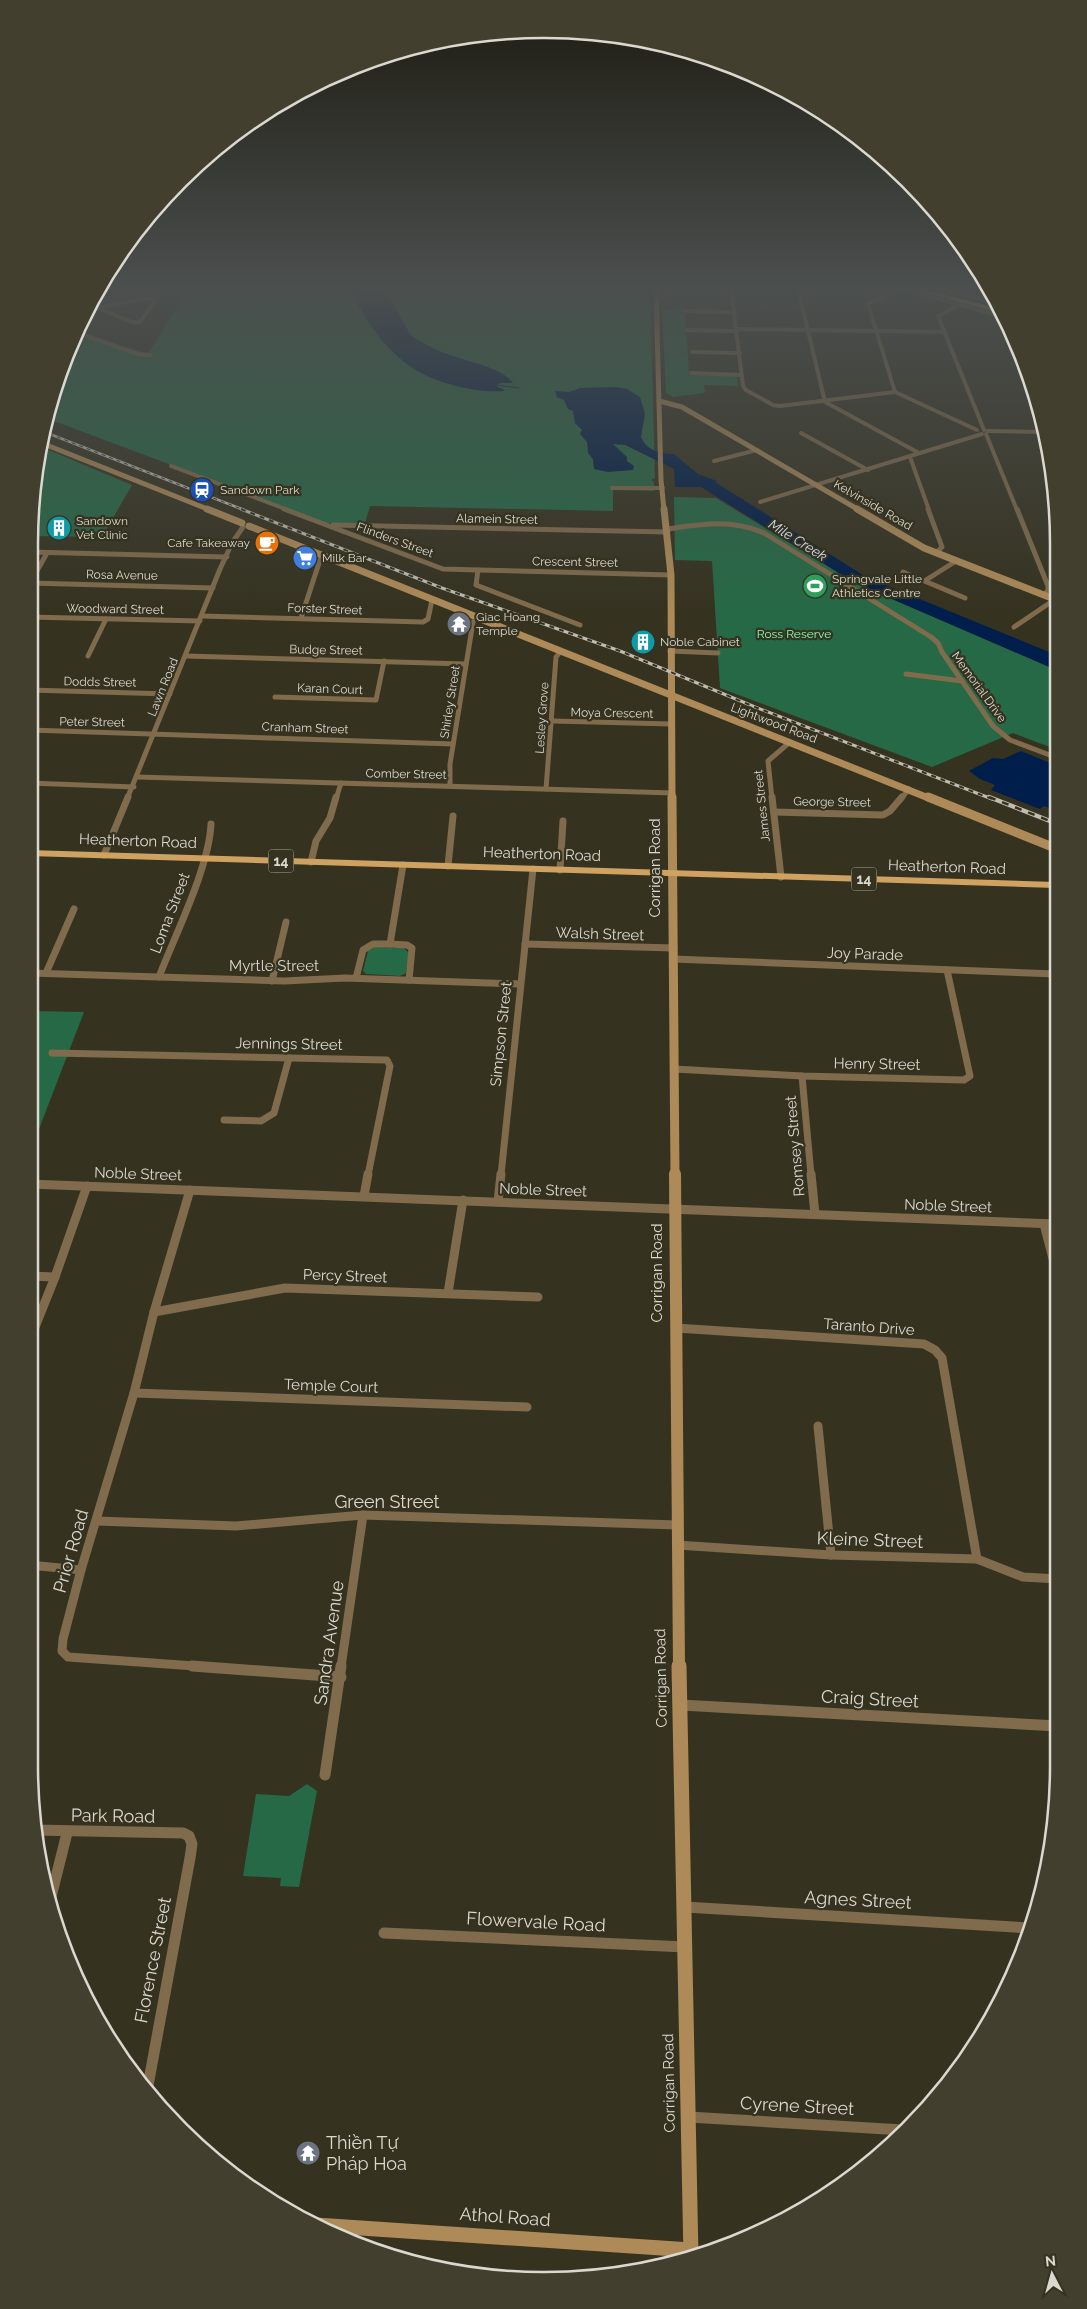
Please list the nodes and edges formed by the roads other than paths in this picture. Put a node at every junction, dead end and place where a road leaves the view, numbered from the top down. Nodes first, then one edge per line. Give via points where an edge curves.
1 (659, 397) edge
2 (758, 397) edge
3 (824, 397) edge
4 (862, 397) edge
5 (905, 397) edge
6 (970, 397) edge
7 (825, 402) junction
8 (659, 404) junction
9 (983, 432) junction
10 (1037, 432) edge
11 (801, 433) dead end
12 (47, 445) edge
13 (756, 450) junction
14 (919, 454) junction
15 (910, 457) junction
16 (714, 461) dead end
17 (171, 466) dead end
18 (868, 470) junction
19 (816, 485) junction
20 (612, 488) dead end
21 (662, 488) junction
22 (760, 502) dead end
23 (326, 525) junction
24 (244, 526) junction
25 (668, 530) junction
26 (940, 543) junction
27 (929, 550) junction
28 (38, 552) edge
29 (47, 553) junction
30 (936, 553) junction
31 (226, 557) junction
32 (324, 557) junction
33 (956, 561) junction
34 (38, 568) edge
35 (478, 570) junction
36 (903, 572) dead end
37 (671, 575) junction
38 (926, 580) junction
39 (1045, 581) junction
40 (38, 584) edge
41 (213, 588) junction
42 (1033, 591) junction
43 (1044, 595) junction
44 (965, 598) dead end
45 (1050, 598) edge
46 (432, 600) junction
47 (1050, 603) edge
48 (38, 617) edge
49 (201, 618) junction
50 (301, 618) junction
51 (106, 619) junction
52 (474, 619) junction
53 (580, 625) dead end
54 (1014, 627) dead end
55 (562, 651) junction
56 (670, 651) junction
57 (718, 653) dead end
58 (88, 656) dead end
59 (186, 656) junction
60 (384, 661) junction
61 (466, 664) junction
62 (906, 674) dead end
63 (962, 681) junction
64 (38, 690) edge
65 (170, 694) junction
66 (671, 694) junction
67 (275, 697) dead end
68 (552, 721) junction
69 (671, 724) junction
70 (38, 730) edge
71 (156, 733) junction
72 (790, 742) junction
73 (453, 744) junction
74 (1050, 754) edge
75 (138, 777) junction
76 (38, 783) edge
77 (341, 783) junction
78 (450, 786) junction
79 (134, 787) junction
80 (546, 789) junction
81 (909, 789) junction
82 (673, 793) junction
83 (774, 812) junction
84 (453, 816) dead end
85 (563, 821) dead end
86 (211, 824) dead end
87 (1050, 846) edge
88 (38, 853) edge
89 (104, 856) junction
90 (204, 859) junction
91 (311, 862) junction
92 (403, 865) junction
93 (448, 866) junction
94 (533, 869) junction
95 (560, 870) junction
96 (674, 874) junction
97 (781, 877) junction
98 (1050, 885) edge
99 (74, 909) dead end
100 (286, 922) dead end
101 (390, 944) junction
102 (525, 944) junction
103 (674, 948) junction
104 (673, 959) junction
105 (947, 970) junction
106 (38, 972) edge
107 (46, 972) junction
108 (1050, 974) edge
109 (159, 977) junction
110 (356, 978) junction
111 (409, 980) junction
112 (272, 981) junction
113 (520, 984) junction
114 (52, 1053) dead end
115 (290, 1058) junction
116 (674, 1069) junction
117 (802, 1076) junction
118 (224, 1120) dead end
119 (38, 1184) edge
120 (87, 1186) junction
121 (190, 1190) junction
122 (364, 1196) junction
123 (463, 1200) junction
124 (498, 1202) junction
125 (674, 1209) junction
126 (815, 1214) junction
127 (1044, 1224) junction
128 (1050, 1224) edge
129 (1050, 1249) edge
130 (38, 1277) edge
131 (55, 1278) junction
132 (448, 1293) junction
133 (538, 1297) dead end
134 (154, 1312) junction
135 (38, 1320) edge
136 (676, 1328) junction
137 (134, 1393) junction
138 (527, 1407) dead end
139 (818, 1426) dead end
140 (363, 1515) junction
141 (97, 1521) junction
142 (677, 1525) junction
143 (677, 1545) junction
144 (831, 1555) junction
145 (977, 1559) junction
146 (38, 1566) edge
147 (81, 1570) junction
148 (1050, 1579) edge
149 (340, 1677) junction
150 (681, 1705) junction
151 (1050, 1726) edge
152 (325, 1775) dead end
153 (42, 1831) edge
154 (67, 1833) junction
155 (189, 1836) joint
156 (53, 1888) edge
157 (685, 1907) junction
158 (1023, 1928) edge
159 (384, 1932) dead end
160 (685, 1947) junction
161 (149, 2082) edge
162 (688, 2117) junction
163 (894, 2129) edge
164 (336, 2227) edge
165 (691, 2249) edge
166 (678, 2253) edge

1 - 8 main road, Corrigan Road
2 - 7 street via 773,405
3 - 7 street
4 - 7 street
5 - 9 street
6 - 9 street
7 - 14 street
8 - 13 main road, Kelvinside Road via 689,412
8 - 21 main road, Corrigan Road
9 - 10 street
9 - 14 street
9 - 39 street
11 - 18 street
12 - 24 main road
13 - 16 street
13 - 19 main road, Kelvinside Road
14 - 15 street
15 - 18 street
15 - 26 street
17 - 23 street, Flinders Street
18 - 19 street
19 - 22 street
19 - 27 main road, Kelvinside Road
20 - 21 street
21 - 25 main road, Corrigan Road
23 - 25 street, Alamein Street
23 - 35 street, Flinders Street via 443,569
24 - 31 street, Lawn Road
24 - 32 main road
25 - 37 main road, Corrigan Road
25 - 63 street, Memorial Drive via 716,522 743,526 757,533 924,637 942,652
26 - 27 street
26 - 30 street via 942,548
27 - 30 main road, Kelvinside Road
28 - 29 street
29 - 31 street
29 - 34 street
30 - 33 main road, Kelvinside Road
31 - 41 street, Lawn Road
32 - 46 main road
32 - 50 street via 320,560
33 - 38 street
33 - 42 main road, Kelvinside Road
35 - 37 street, Crescent Street
35 - 53 street via 476,585
36 - 38 street
37 - 56 main road, Corrigan Road
38 - 44 street
39 - 42 street via 1044,586
39 - 43 street via 1049,589
40 - 41 street, Rosa Avenue
41 - 49 street, Lawn Road
42 - 43 main road, Kelvinside Road
43 - 45 main road, Kelvinside Road
46 - 50 street, Forster Street via 428,619 423,622
46 - 52 main road
47 - 54 street
48 - 51 street, Woodward Street
49 - 50 street, Forster Street
49 - 51 street, Woodward Street
49 - 59 street, Lawn Road
51 - 58 street
52 - 55 main road, Lightwood Road via 481,616
52 - 61 street, Shirley Street
55 - 66 main road, Lightwood Road
55 - 68 street, Lesley Grove via 556,656
56 - 57 street
56 - 66 main road, Corrigan Road
59 - 60 street, Budge Street
59 - 65 street, Lawn Road
60 - 61 street, Budge Street
60 - 67 street, Karan Court via 376,700
61 - 73 street, Shirley Street
62 - 63 street
63 - 74 street, Memorial Drive via 993,726 1003,735
64 - 65 street, Dodds Street
65 - 71 street, Lawn Road
66 - 69 main road, Corrigan Road
66 - 72 main road, Lightwood Road
68 - 69 street, Moya Crescent
68 - 80 street, Lesley Grove
69 - 82 main road, Corrigan Road
70 - 71 street, Peter Street
71 - 73 street, Cranham Street
71 - 75 street, Lawn Road
72 - 81 main road, Lightwood Road
72 - 83 street, James Street via 768,761
73 - 78 street, Shirley Street
75 - 77 street, Comber Street
75 - 79 street, Lawn Road
76 - 79 street
77 - 78 street, Comber Street
77 - 91 street via 330,818 316,841
78 - 80 street, Comber Street
79 - 89 street, Lawn Road
80 - 82 street, Comber Street
81 - 83 street, George Street via 890,812 883,815
81 - 87 main road, Lightwood Road
82 - 96 main road, Corrigan Road
83 - 97 street, James Street
84 - 93 street
85 - 95 street
86 - 90 street, Loma Street via 213,831
88 - 89 main road, Heatherton Road / 14
89 - 90 main road, Heatherton Road / 14
90 - 91 main road, Heatherton Road / 14
90 - 109 street, Loma Street
91 - 92 main road, Heatherton Road / 14
92 - 93 main road, Heatherton Road / 14
92 - 101 street
93 - 94 main road, Heatherton Road / 14
94 - 95 main road, Heatherton Road / 14
94 - 102 street, Simpson Street
95 - 96 main road, Heatherton Road / 14
96 - 97 main road, Heatherton Road / 14
96 - 103 main road, Corrigan Road
97 - 98 main road, Heatherton Road / 14
99 - 107 street
100 - 112 street
101 - 110 street via 374,944 363,950
101 - 111 street via 412,948
102 - 103 street, Walsh Street
102 - 113 street, Simpson Street
103 - 104 main road, Corrigan Road
104 - 105 street, Joy Parade
104 - 116 main road, Corrigan Road
105 - 108 street, Joy Parade
105 - 117 street, Henry Street via 970,1076 964,1080
106 - 107 street, Myrtle Street
107 - 109 street, Myrtle Street
109 - 112 street, Myrtle Street
110 - 111 street, Myrtle Street
110 - 112 street, Myrtle Street
111 - 113 street, Myrtle Street
113 - 124 street, Simpson Street
114 - 115 street, Jennings Street
115 - 118 street via 274,1113 261,1121
115 - 122 street, Jennings Street via 387,1060 390,1066
116 - 117 street, Henry Street
116 - 125 main road, Corrigan Road
117 - 126 street, Romsey Street
119 - 120 street, Noble Street
120 - 121 street, Noble Street
120 - 131 street
121 - 122 street, Noble Street
121 - 134 street, Prior Road
122 - 123 street, Noble Street
123 - 124 street, Noble Street
123 - 132 street
124 - 125 street, Noble Street
125 - 126 street, Noble Street
125 - 136 main road, Corrigan Road
126 - 127 street, Noble Street
127 - 128 street, Noble Street
127 - 129 street
130 - 131 street
131 - 135 street
132 - 133 street, Percy Street
132 - 134 street, Percy Street via 285,1288
134 - 137 street, Prior Road
136 - 142 main road, Corrigan Road
136 - 145 street, Taranto Drive via 924,1344 935,1350 942,1358
137 - 138 street, Temple Court
137 - 141 street, Prior Road
139 - 144 street
140 - 141 street, Green Street via 236,1526
140 - 142 street, Green Street
140 - 149 street, Sandra Avenue
141 - 147 street, Prior Road
142 - 143 main road, Corrigan Road
143 - 144 street, Kleine Street
143 - 150 main road, Corrigan Road
144 - 145 street, Kleine Street
145 - 148 street, Kleine Street via 1022,1577
146 - 147 street
147 - 149 street, Prior Road via 63,1639 62,1650 68,1657
149 - 152 street, Sandra Avenue
150 - 151 street, Craig Street
150 - 157 main road, Corrigan Road
153 - 154 street, Park Road
154 - 155 street, Park Road
154 - 156 street
155 - 161 street, Florence Street via 192,1844 190,1858
157 - 158 street, Agnes Street
157 - 160 main road, Corrigan Road
159 - 160 street, Flowervale Road
160 - 162 main road, Corrigan Road
162 - 163 street, Cyrene Street
162 - 165 main road, Corrigan Road
164 - 166 main road, Athol Road

